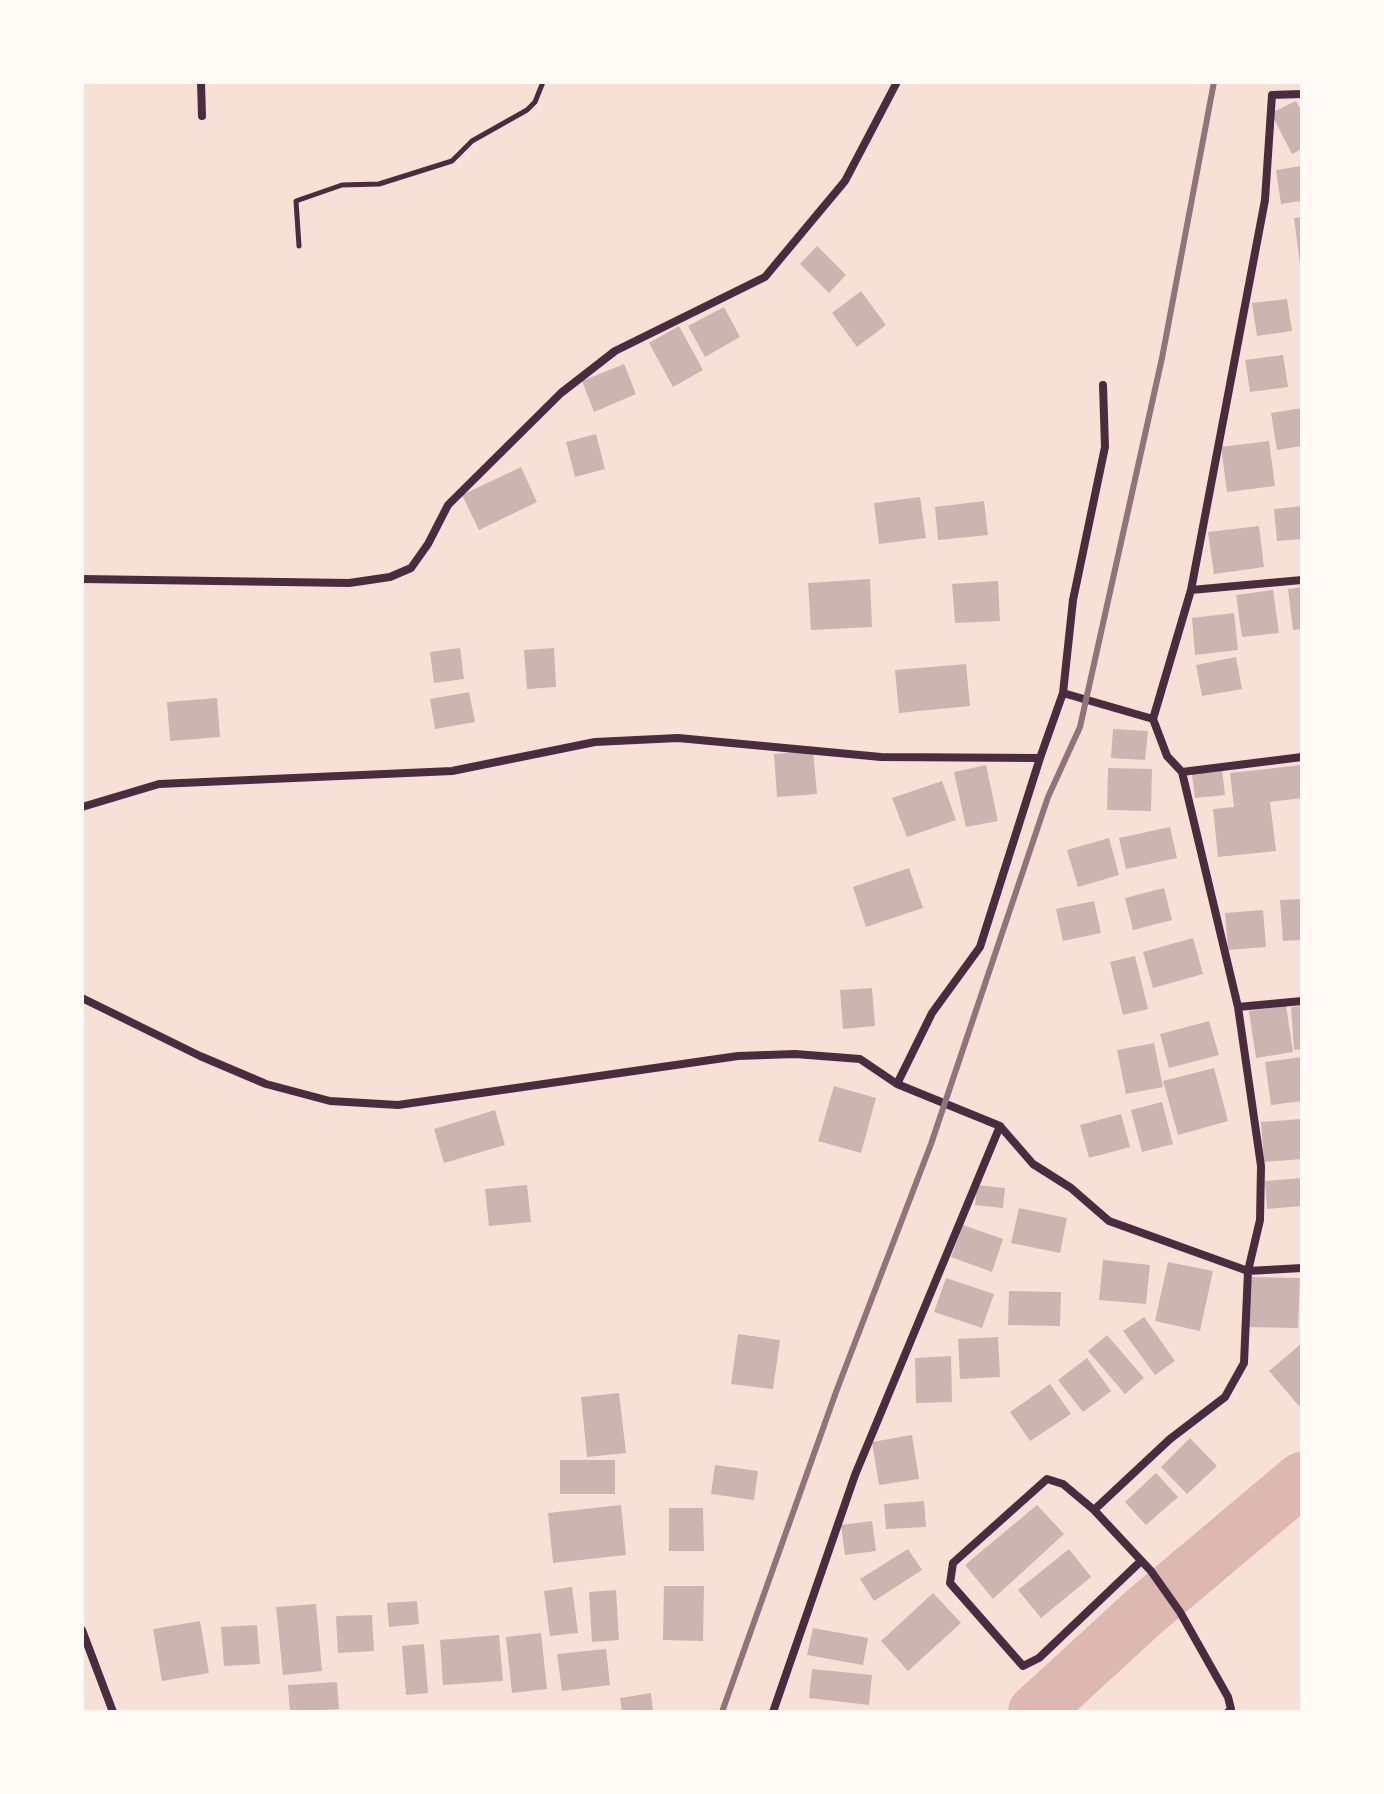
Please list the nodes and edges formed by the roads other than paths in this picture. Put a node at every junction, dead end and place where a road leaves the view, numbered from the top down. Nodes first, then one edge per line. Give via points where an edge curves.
1 (201, 82) edge
2 (897, 82) edge
3 (1302, 94) edge
4 (202, 116) dead end
5 (1103, 385) dead end
6 (82, 579) edge
7 (1302, 580) edge
8 (1191, 590) junction
9 (1063, 693) junction
10 (1153, 719) junction
11 (1302, 757) edge
12 (1040, 758) junction
13 (1182, 772) junction
14 (82, 807) edge
15 (82, 998) edge
16 (1302, 1001) edge
17 (1238, 1007) junction
18 (897, 1084) junction
19 (1000, 1126) junction
20 (1302, 1268) edge
21 (1248, 1271) junction
22 (1094, 1510) junction
23 (1141, 1561) junction
24 (82, 1630) edge
25 (113, 1712) edge
26 (773, 1712) edge
27 (1228, 1712) edge

1 - 4 street
2 - 6 street via 845,181 765,277 615,351 561,393 448,505 411,568 349,583
3 - 8 street via 1272,95 1265,200
5 - 9 street via 1105,447 1073,600
7 - 8 street
8 - 10 street
9 - 10 street
9 - 12 street
10 - 13 street via 1167,756
11 - 13 street
12 - 14 street via 881,757 678,738 595,742 452,771 159,784
12 - 18 street via 980,947 932,1013
13 - 17 street
15 - 18 street via 240,1073 330,1101 398,1105 738,1056 795,1054 860,1059
16 - 17 street
17 - 21 street via 1261,1166 1260,1220
18 - 19 street
19 - 21 street via 1033,1164 1109,1221
19 - 26 street via 855,1475
20 - 21 street
21 - 22 street via 1244,1363 1225,1397 1170,1439
22 - 23 street
22 - 23 street via 1063,1484 1047,1479 953,1563 950,1583 1023,1666 1039,1658
23 - 27 street via 1180,1612 1228,1697
24 - 25 street

